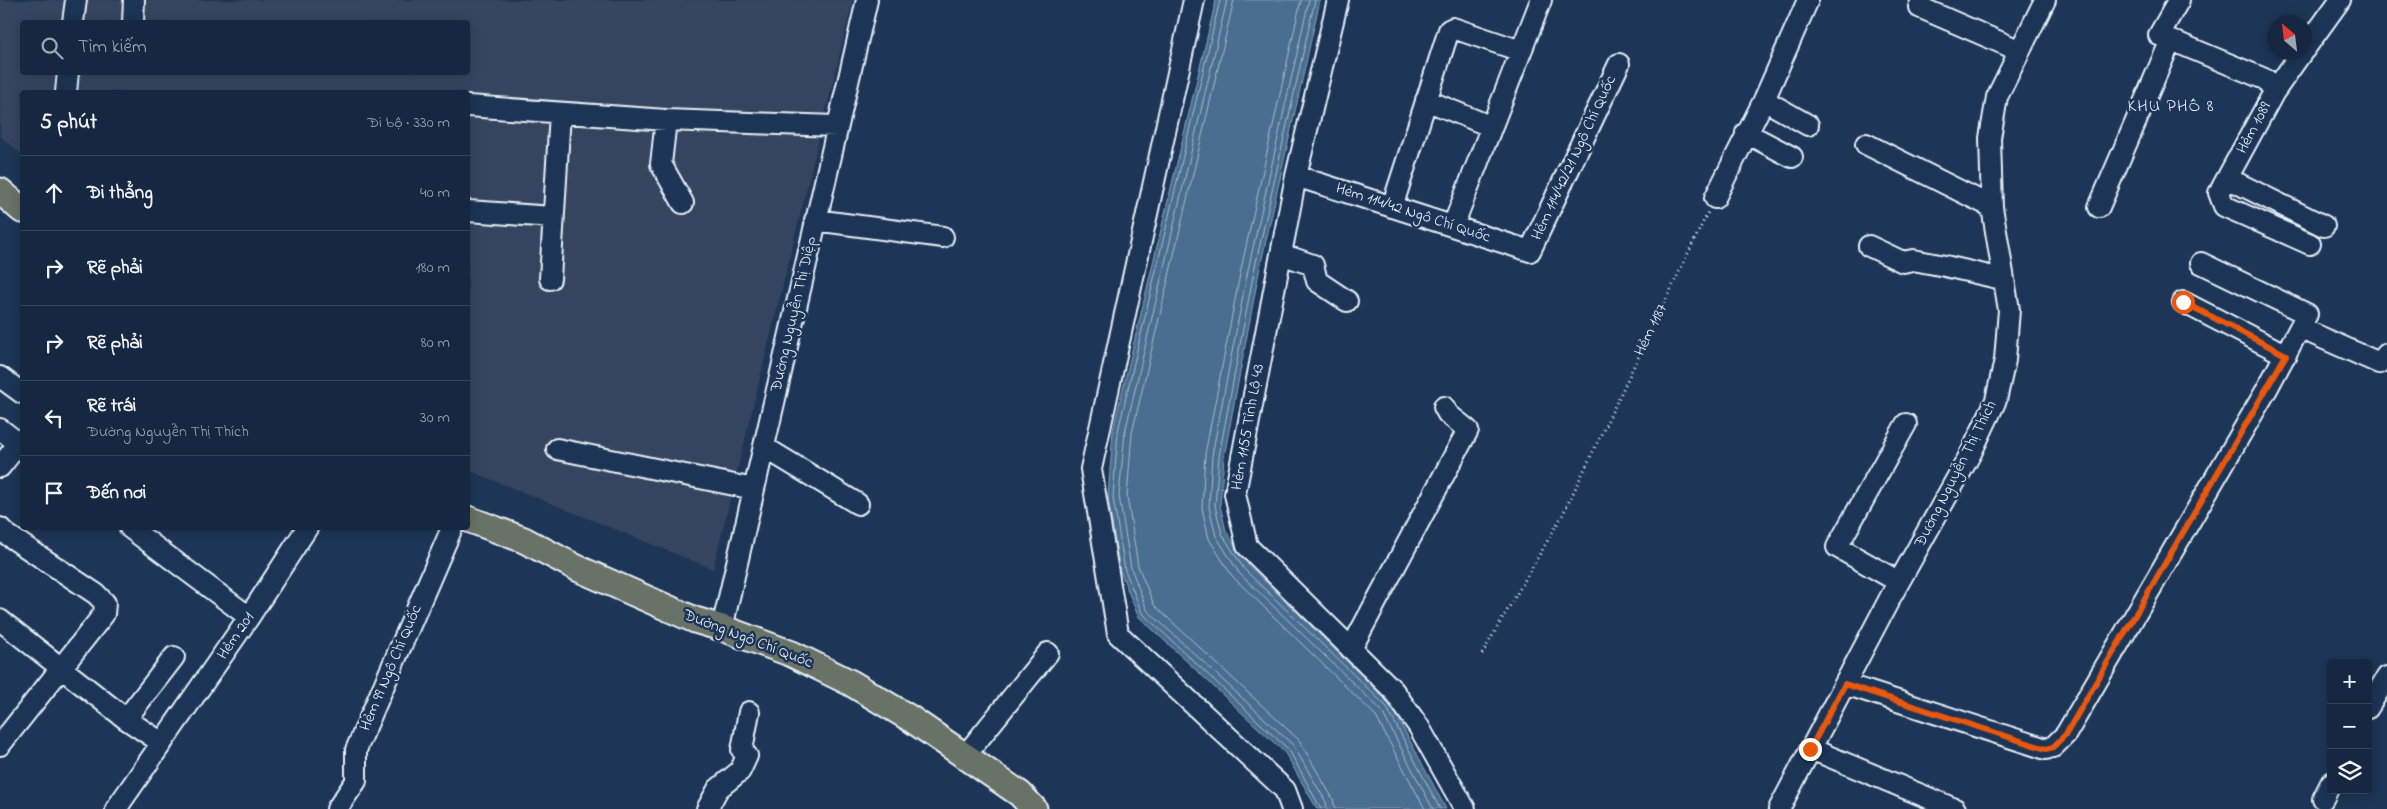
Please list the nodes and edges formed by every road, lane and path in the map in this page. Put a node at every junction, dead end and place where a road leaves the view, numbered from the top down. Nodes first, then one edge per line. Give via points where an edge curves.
1 (76, 0) edge
2 (134, 0) edge
3 (867, 0) edge
4 (1194, 0) edge
5 (1338, 0) edge
6 (1541, 0) edge
7 (1808, 0) edge
8 (2045, 0) edge
9 (2179, 0) edge
10 (2340, 0) edge
11 (1918, 7) dead end
12 (73, 20) edge
13 (133, 20) edge
14 (2171, 40) junction
15 (2312, 40) edge
16 (2018, 50) junction
17 (1521, 51) junction
18 (2297, 60) edge
19 (1619, 64) dead end
20 (68, 75) edge
21 (66, 90) edge
22 (2274, 92) junction
23 (1426, 100) junction
24 (1764, 100) junction
25 (470, 106) edge
26 (560, 114) junction
27 (666, 120) junction
28 (1808, 124) dead end
29 (836, 126) junction
30 (1492, 127) junction
31 (1746, 133) junction
32 (1866, 144) dead end
33 (1792, 157) dead end
34 (1296, 176) junction
35 (2228, 178) junction
36 (0, 191) edge
37 (1715, 198) joint
38 (683, 203) dead end
39 (1392, 207) junction
40 (1992, 207) junction
41 (2099, 207) dead end
42 (20, 208) edge
43 (470, 211) edge
44 (553, 217) junction
45 (815, 220) junction
46 (1453, 226) junction
47 (2324, 226) dead end
48 (943, 237) dead end
49 (2310, 244) dead end
50 (1869, 246) dead end
51 (1530, 251) joint
52 (1281, 254) junction
53 (2201, 263) dead end
54 (550, 279) dead end
55 (2002, 280) junction
56 (1347, 301) dead end
57 (2183, 302) dead end
58 (2300, 328) junction
59 (2387, 354) edge
60 (2286, 355) junction
61 (0, 377) edge
62 (20, 392) edge
63 (1444, 407) dead end
64 (1906, 424) dead end
65 (0, 428) edge
66 (20, 444) edge
67 (20, 446) edge
68 (764, 447) junction
69 (557, 449) dead end
70 (0, 467) edge
71 (754, 489) junction
72 (858, 504) dead end
73 (470, 520) edge
74 (0, 528) edge
75 (133, 530) edge
76 (306, 530) edge
77 (451, 530) edge
78 (1899, 582) junction
79 (249, 617) junction
80 (0, 620) edge
81 (722, 628) junction
82 (1351, 649) junction
83 (1048, 653) dead end
84 (1482, 654) dead end
85 (174, 657) dead end
86 (62, 668) junction
87 (2387, 677) edge
88 (1845, 684) junction
89 (2370, 704) edge
90 (749, 712) dead end
91 (126, 719) junction
92 (2, 739) edge
93 (162, 743) junction
94 (1810, 749) junction
95 (965, 756) junction
96 (341, 807) edge
97 (116, 809) edge
98 (707, 809) edge
99 (1034, 809) edge
100 (1292, 809) edge
101 (1465, 809) edge
102 (1779, 809) edge
103 (1955, 809) edge

1 - 12 street
2 - 13 street
3 - 29 street, Đường Nguyễn Thị Diệp
4 - 100 street via 1092,469 1118,634 1284,790
5 - 34 street, Hẻm 1155 Tỉnh Lộ 43
6 - 17 street
7 - 24 street
8 - 16 street, Đường Nguyễn Thị Thích
9 - 14 street via 2159,35
10 - 15 street
11 - 16 street
14 - 22 street, Hẻm 1089 via 2267,80
14 - 41 street
16 - 40 street, Đường Nguyễn Thị Thích via 1997,97 1990,138
17 - 23 street via 1454,28 1449,30
17 - 30 street
18 - 22 street
19 - 51 street, Hẻm 114/42/21 Ngô Chí Quốc
20 - 21 street
22 - 35 street, Hẻm 1089
23 - 30 street
23 - 39 street
24 - 28 street
24 - 31 street
25 - 26 street
26 - 27 street
26 - 44 street
27 - 29 street
27 - 38 street via 661,164
29 - 45 street, Đường Nguyễn Thị Diệp
30 - 46 street
31 - 33 street
31 - 37 street
32 - 40 street
34 - 39 street, Hẻm 114/42 Ngô Chí Quốc
34 - 52 street, Hẻm 1155 Tỉnh Lộ 43
35 - 47 street
35 - 49 street, Hẻm 1089 via 2219,193 2224,206
36 - 42 main road
37 - 84 path, Hẻm 1187 via 1563,514
39 - 46 street, Hẻm 114/42 Ngô Chí Quốc
40 - 55 street, Đường Nguyễn Thị Thích
43 - 44 street
44 - 54 street
45 - 48 street
45 - 68 street, Đường Nguyễn Thị Diệp
46 - 51 street, Hẻm 114/42 Ngô Chí Quốc
50 - 55 street via 1903,262 1913,260
52 - 56 street via 1313,265 1317,281
52 - 82 street, Hẻm 1155 Tỉnh Lộ 43 via 1235,494 1247,546
53 - 58 street via 2307,314
55 - 78 street, Đường Nguyễn Thị Thích via 2009,310 2005,360 1996,400 1971,453
57 - 60 street
58 - 59 street via 2379,363
58 - 60 street
60 - 88 street via 2066,734 2053,747 2046,749
61 - 62 street
63 - 82 street via 1468,430
64 - 78 street via 1837,547
65 - 66 street
67 - 70 street
68 - 71 street, Đường Nguyễn Thị Diệp
68 - 72 street
69 - 71 street
71 - 81 street, Đường Nguyễn Thị Diệp
73 - 81 main road, Đường Ngô Chí Quốc via 524,540 577,568 696,620
74 - 86 street via 105,603 104,614
75 - 79 street
76 - 79 street, Hẻm 201
77 - 96 street, Hẻm 99 Ngô Chí Quốc via 356,750 356,781
78 - 88 street, Đường Nguyễn Thị Thích
79 - 93 street, Hẻm 201
80 - 86 street
81 - 95 main road, Đường Ngô Chí Quốc via 792,654 851,683
82 - 101 street, Hẻm 1155 Tỉnh Lộ 43 via 1393,690 1420,727
83 - 95 street
85 - 91 street
86 - 91 street
86 - 92 street
87 - 89 street
88 - 94 street, Đường Nguyễn Thị Thích
90 - 98 street via 742,750 747,756 740,771 718,789
91 - 93 street
93 - 97 street, Hẻm 201
94 - 102 street, Đường Nguyễn Thị Thích
94 - 103 street
95 - 99 main road, Đường Ngô Chí Quốc via 1020,794

